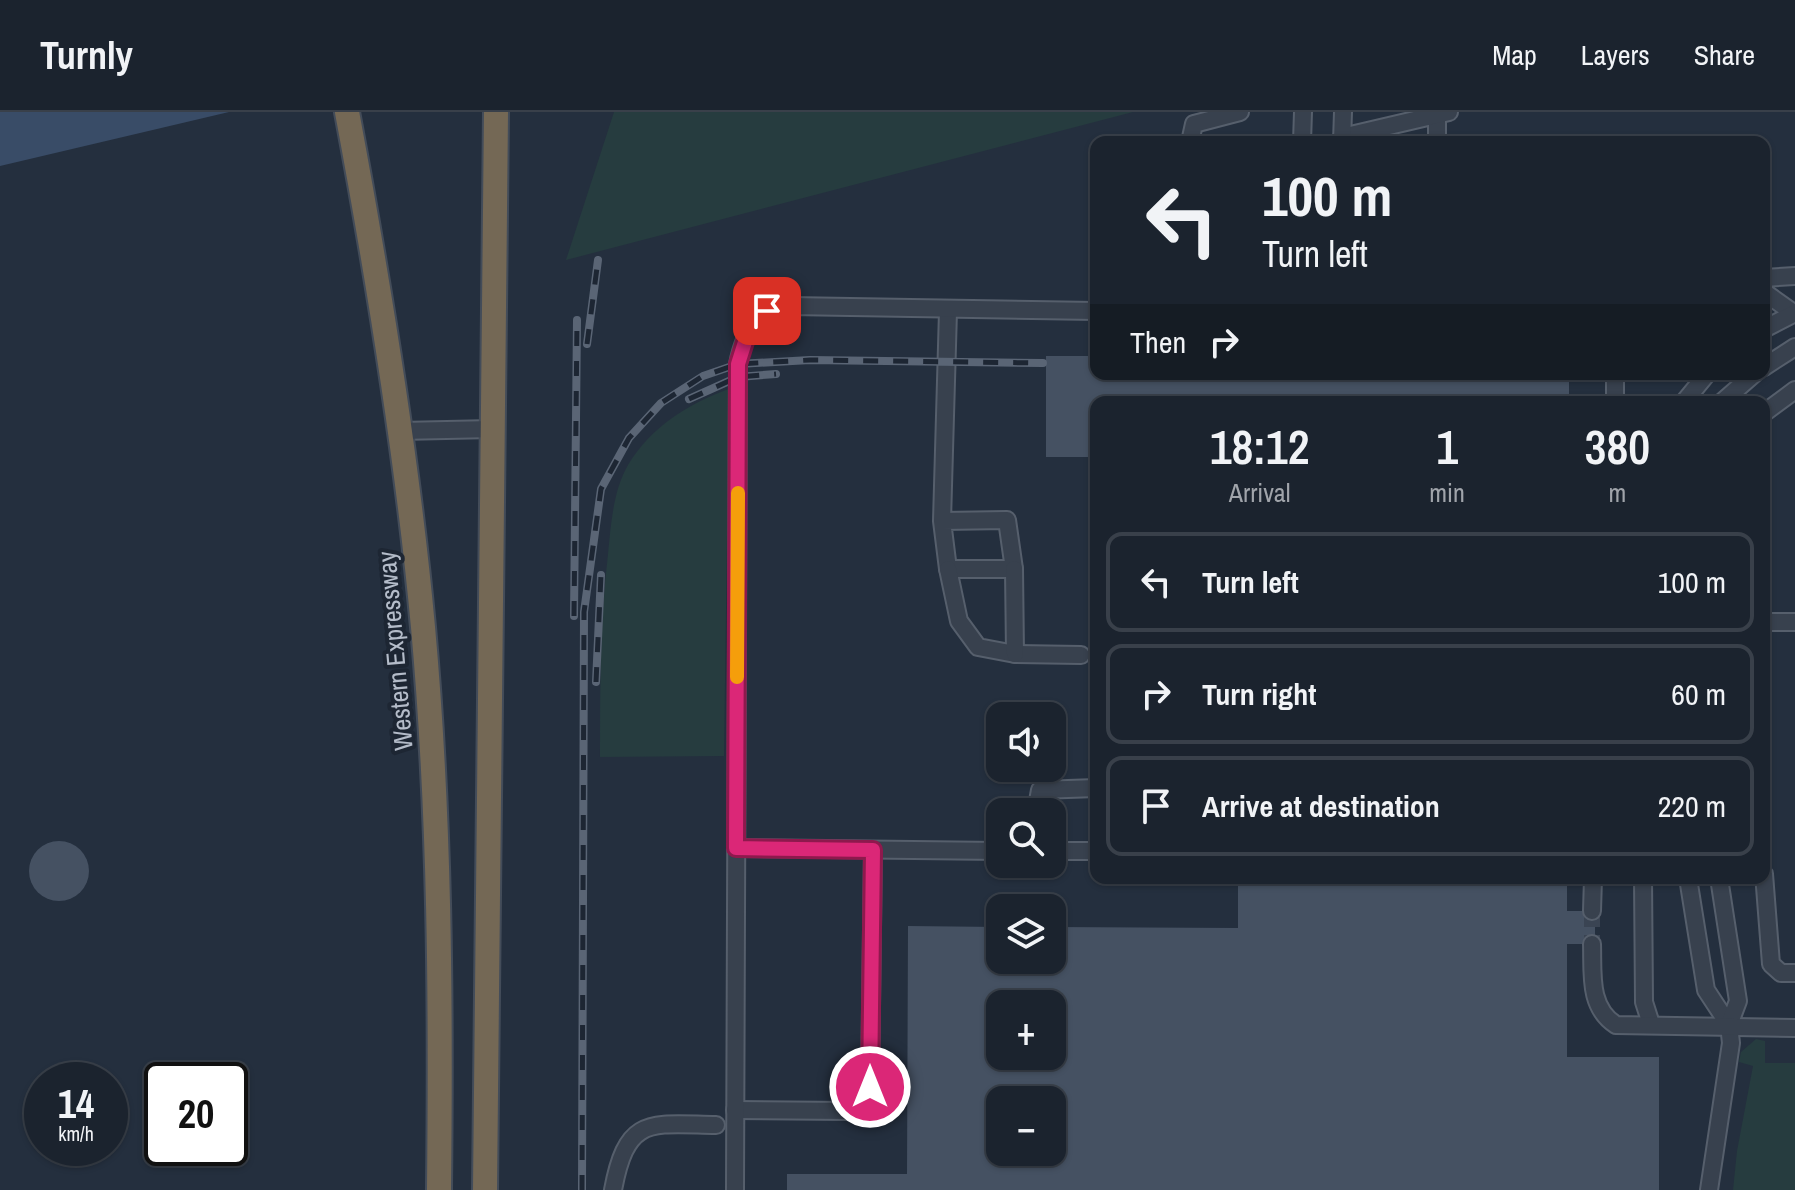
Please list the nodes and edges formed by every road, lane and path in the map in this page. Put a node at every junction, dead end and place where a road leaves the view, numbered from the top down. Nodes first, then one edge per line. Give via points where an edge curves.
1 (347, 112) edge
2 (496, 112) edge
3 (1240, 112) edge
4 (1303, 112) edge
5 (1343, 112) edge
6 (1443, 114) edge
7 (1191, 136) edge
8 (1302, 136) edge
9 (1342, 136) edge
10 (1357, 136) edge
11 (1438, 136) edge
12 (1795, 276) edge
13 (1770, 278) edge
14 (1770, 296) edge
15 (948, 311) junction
16 (1090, 311) edge
17 (1795, 313) edge
18 (1770, 326) edge
19 (1795, 347) edge
20 (1770, 363) edge
21 (1702, 380) edge
22 (1747, 380) edge
23 (1795, 390) edge
24 (1689, 396) edge
25 (1729, 396) edge
26 (1770, 409) edge
27 (493, 429) junction
28 (400, 431) junction
29 (942, 521) junction
30 (948, 569) junction
31 (1014, 569) junction
32 (1770, 622) edge
33 (1795, 622) edge
34 (1015, 654) junction
35 (1081, 655) dead end
36 (1090, 788) edge
37 (1036, 798) edge
38 (736, 848) junction
39 (873, 850) junction
40 (986, 851) edge
41 (1066, 851) edge
42 (1090, 851) edge
43 (1593, 884) edge
44 (1643, 884) edge
45 (1689, 884) edge
46 (1720, 884) edge
47 (1765, 884) edge
48 (1592, 911) tunnel mouth
49 (1592, 944) tunnel mouth
50 (1795, 973) edge
51 (1651, 1024) junction
52 (1729, 1025) junction
53 (1795, 1028) edge
54 (735, 1110) junction
55 (716, 1125) dead end
56 (439, 1190) edge
57 (485, 1190) edge
58 (613, 1190) edge
59 (735, 1190) edge
60 (1709, 1190) edge

1 - 28 highway, Western Expressway
2 - 27 highway
3 - 7 street via 1194,124
4 - 8 street
5 - 9 street
6 - 10 street
6 - 11 street
12 - 13 street
14 - 17 street
15 - 16 street
15 - 29 street
15 - 38 street via 790,306 767,311 751,323 742,344
17 - 18 street
19 - 20 street
21 - 24 street
22 - 25 street
23 - 26 street
27 - 28 street
27 - 57 highway
28 - 56 highway, Western Expressway via 423,628 435,804
29 - 30 street
29 - 31 street via 1007,520
30 - 31 street
30 - 34 street via 959,621 978,647
31 - 34 street
32 - 33 street
34 - 35 street
36 - 37 street via 1040,790
38 - 39 street
38 - 54 street
39 - 40 street
39 - 54 street via 870,1087 863,1105 850,1111
41 - 42 street
43 - 48 street
44 - 51 street via 1644,1002
45 - 52 street via 1706,990
46 - 52 street via 1738,1001
47 - 50 street via 1771,964 1781,973
49 - 51 street via 1594,994 1608,1020 1626,1028
51 - 52 street
52 - 53 street
52 - 60 street via 1729,1060
54 - 59 street
55 - 58 street via 638,1130

